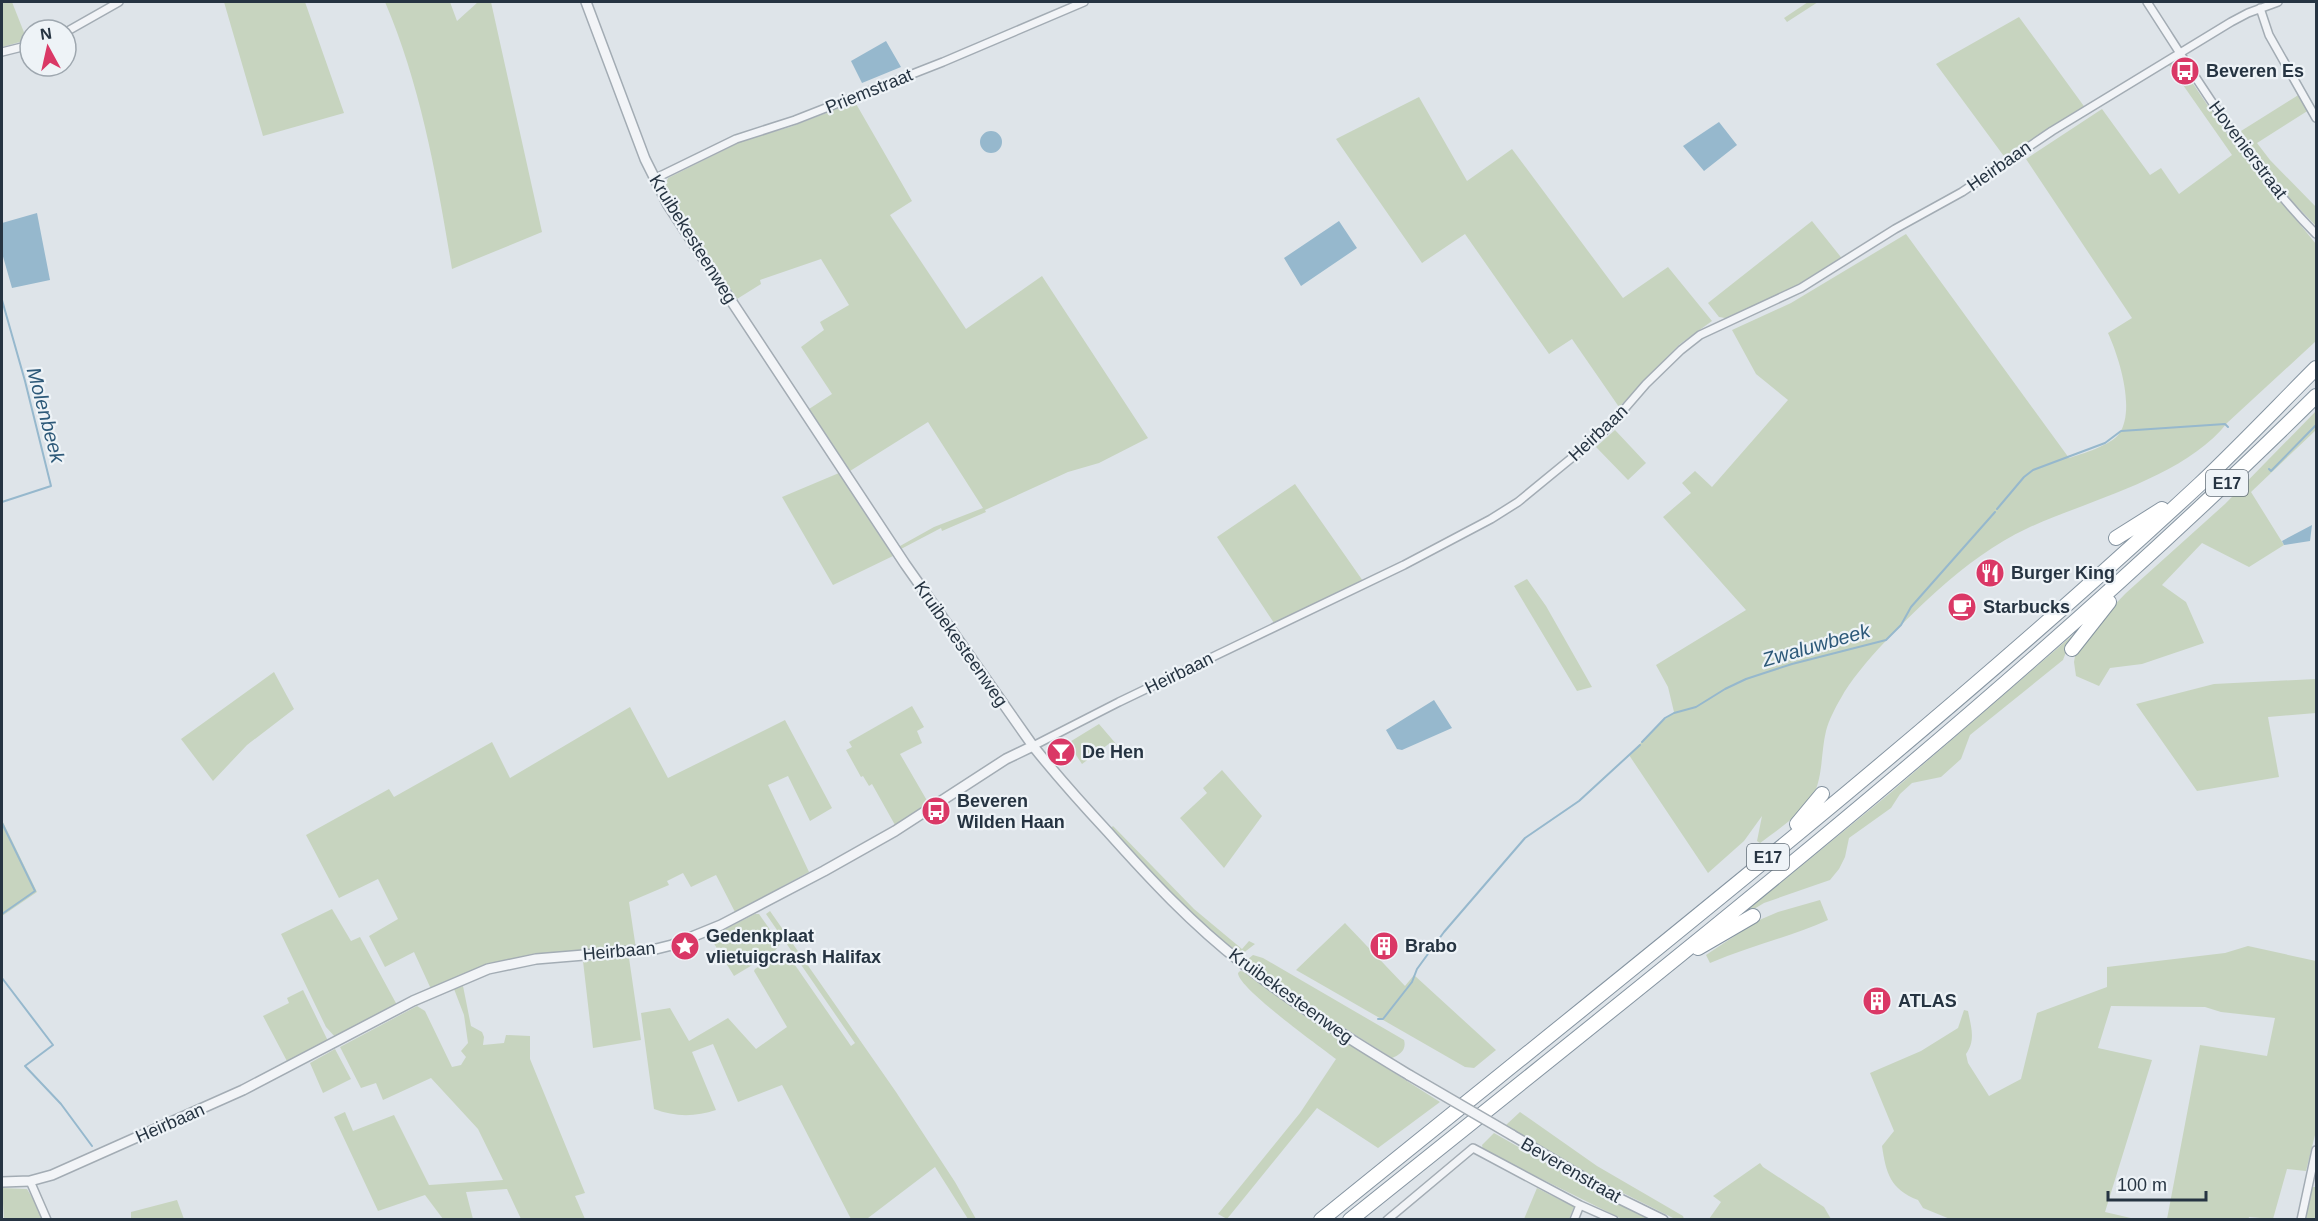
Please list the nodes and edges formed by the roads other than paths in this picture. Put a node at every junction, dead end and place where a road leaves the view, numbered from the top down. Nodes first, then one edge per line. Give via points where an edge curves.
1 (119, 2) edge
2 (586, 2) edge
3 (1084, 2) edge
4 (2147, 2) edge
5 (2278, 2) edge
6 (2260, 8) junction
7 (78, 25) edge
8 (18, 48) edge
9 (2, 52) edge
10 (2180, 54) junction
11 (2316, 118) edge
12 (654, 179) junction
13 (2316, 234) edge
14 (2316, 368) edge
15 (2316, 396) edge
16 (2203, 481) junction
17 (2116, 538) dead end
18 (2136, 568) junction
19 (2072, 649) dead end
20 (1033, 746) junction
21 (1822, 794) dead end
22 (1753, 870) junction
23 (1753, 916) dead end
24 (1669, 963) junction
25 (1512, 1135) joint
26 (2316, 1150) edge
27 (30, 1181) junction
28 (2, 1182) edge
29 (1580, 1205) junction
30 (47, 1220) edge
31 (1321, 1220) edge
32 (1350, 1220) edge
33 (1387, 1220) edge
34 (1574, 1220) edge
35 (1614, 1220) edge
36 (1663, 1220) edge
37 (2301, 1220) edge

1 - 7 street
2 - 12 street, Kruibekesteenweg
3 - 12 street, Priemstraat via 943,62 736,139
4 - 10 street, Hovenierstraat
5 - 6 street, Heirbaan
6 - 10 street, Heirbaan
6 - 11 street via 2265,28
8 - 9 street
10 - 13 street, Hovenierstraat via 2248,155
10 - 20 street, Heirbaan via 1801,288 1700,335 1647,384 1607,429 1518,502 1491,519
12 - 20 street, Kruibekesteenweg via 905,564
14 - 16 highway, E17
15 - 18 highway, E17
16 - 17 highway
16 - 22 highway, E17 via 1941,713
18 - 19 highway
18 - 24 highway, E17 via 1945,735
20 - 25 street, Kruibekesteenweg, bridge via 1155,885 1241,962 1337,1032
20 - 27 street, Heirbaan via 1006,759 895,831 721,925 656,949 536,959 477,973 413,1001 243,1090 52,1175
21 - 22 highway
22 - 31 highway, E17
23 - 24 highway
24 - 32 highway, E17
25 - 36 street, Beverenstraat via 1616,1197
26 - 37 street
27 - 28 street, Heirbaan
27 - 30 street
29 - 33 street, Beverenstraat via 1473,1148
29 - 34 street
29 - 35 street, Beverenstraat

